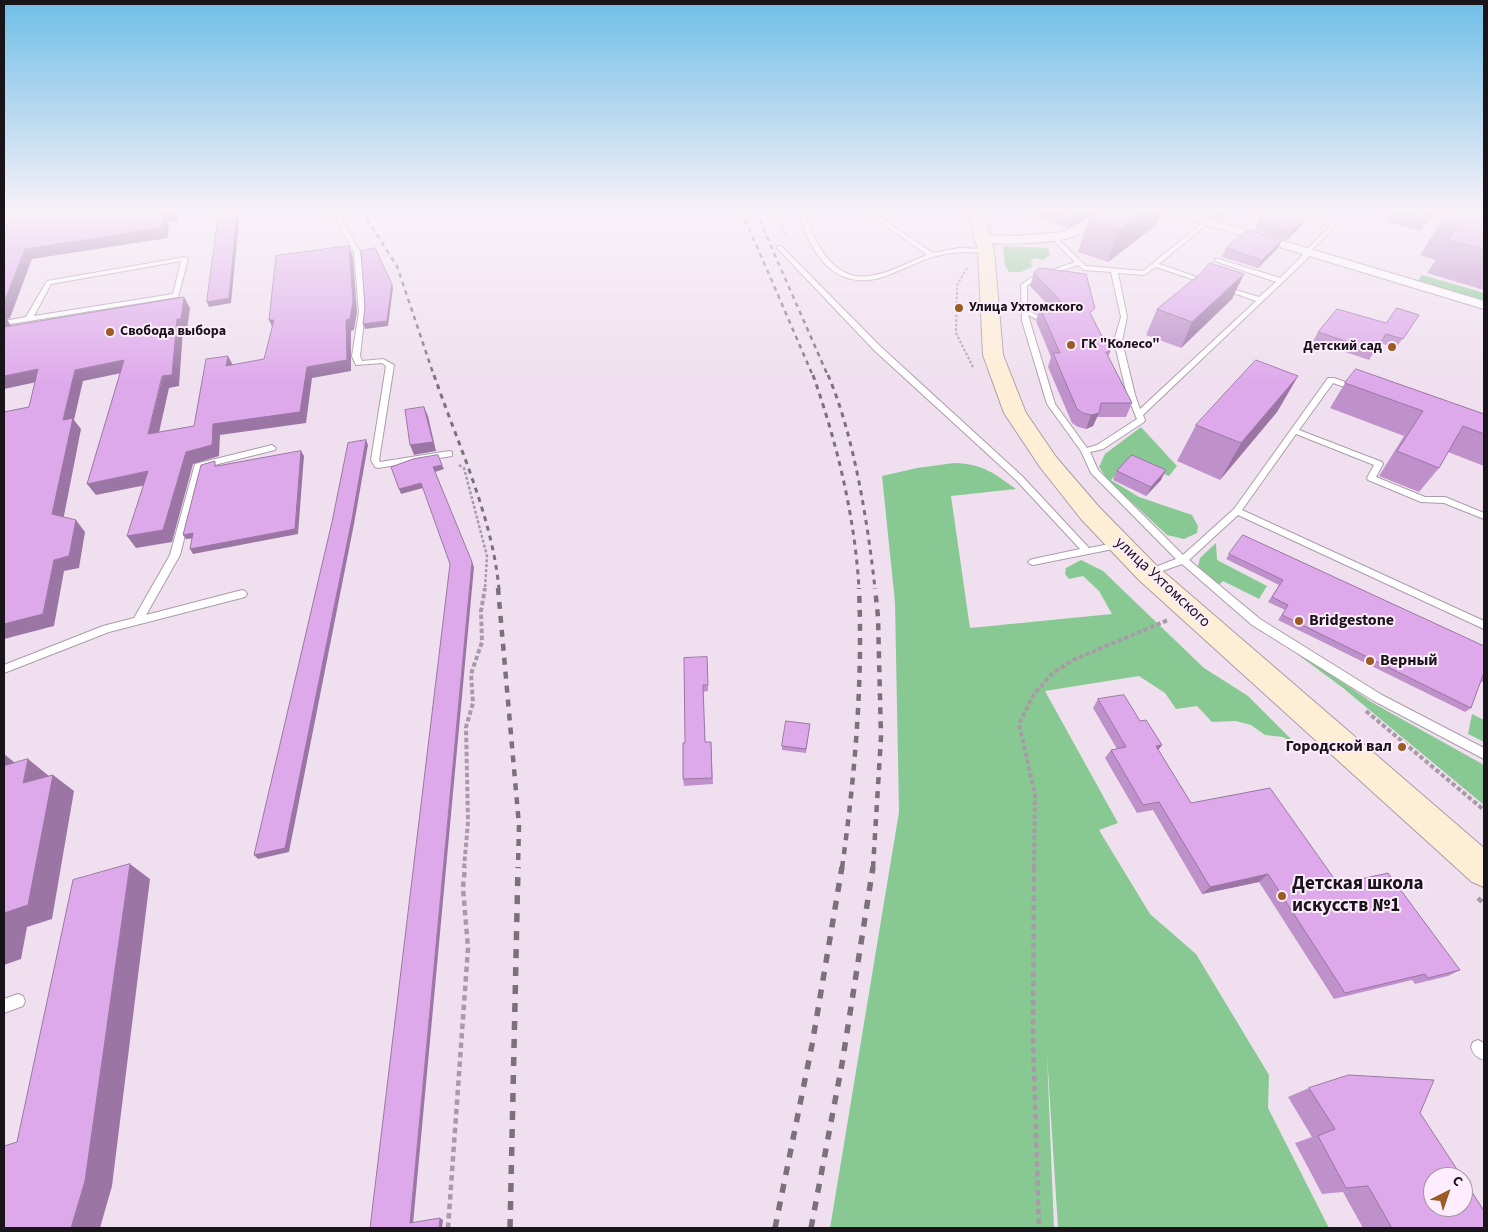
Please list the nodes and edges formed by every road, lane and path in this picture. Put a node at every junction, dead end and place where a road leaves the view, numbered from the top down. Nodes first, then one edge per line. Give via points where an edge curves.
1 (123, 269) edge
2 (182, 269) edge
3 (359, 269) edge
4 (801, 269) edge
5 (841, 269) edge
6 (892, 269) edge
7 (987, 269) edge
8 (1059, 269) edge
9 (1099, 269) edge
10 (1148, 269) edge
11 (1170, 269) edge
12 (1246, 269) edge
13 (1293, 269) edge
14 (1365, 269) edge
15 (1114, 271) junction
16 (1281, 281) junction
17 (1261, 300) junction
18 (1484, 305) edge
19 (1024, 310) junction
20 (1038, 318) dead end
21 (29, 319) junction
22 (4, 323) edge
23 (1367, 394) edge
24 (1138, 415) junction
25 (1295, 431) junction
26 (272, 448) dead end
27 (1085, 451) junction
28 (449, 454) joint
29 (1238, 511) junction
30 (1484, 516) edge
31 (1120, 545) junction
32 (1087, 551) junction
33 (1183, 560) junction
34 (1033, 562) dead end
35 (1148, 572) junction
36 (242, 594) dead end
37 (1191, 610) junction
38 (137, 622) junction
39 (1484, 626) edge
40 (4, 669) edge
41 (1484, 754) edge
42 (1484, 870) edge
43 (18, 1001) dead end
44 (4, 1006) edge
45 (448, 1228) edge
46 (1040, 1228) edge

1 - 21 lane via 49,282
2 - 21 lane via 176,296
3 - 28 lane via 362,312 356,356 359,362 383,361 390,365 375,460 378,465
4 - 32 lane via 878,349 1019,478
5 - 6 lane via 857,278
7 - 31 street, улица Ухтомского via 994,355 1016,413 1030,438 1069,489
8 - 19 lane via 1024,285
9 - 15 lane
10 - 15 lane via 1144,273
11 - 17 lane
12 - 16 lane
13 - 16 lane
14 - 18 street
15 - 24 lane via 1124,317 1118,341
16 - 17 lane
17 - 24 lane
19 - 20 lane
19 - 27 lane via 1051,404
21 - 22 lane
23 - 25 lane via 1331,380
24 - 27 lane via 1140,420 1100,447
25 - 29 lane
25 - 30 lane via 1379,464 1371,478 1424,500 1445,500
26 - 38 lane via 198,466 175,555
27 - 33 lane via 1094,471
28 - 45 path via 457,455 458,463 464,468 487,556 481,612 482,642 471,674 473,704 466,727 468,822 463,888 468,948
29 - 33 lane
29 - 39 lane
31 - 32 lane
31 - 35 street, улица Ухтомского
32 - 34 lane
33 - 35 lane
33 - 41 lane via 1256,622 1378,698
35 - 37 street, улица Ухтомского
36 - 38 lane
37 - 42 street, улица Ухтомского
37 - 46 path via 1073,660 1053,673 1034,694 1020,724 1035,794 1033,1038
38 - 40 lane via 107,629
43 - 44 lane

